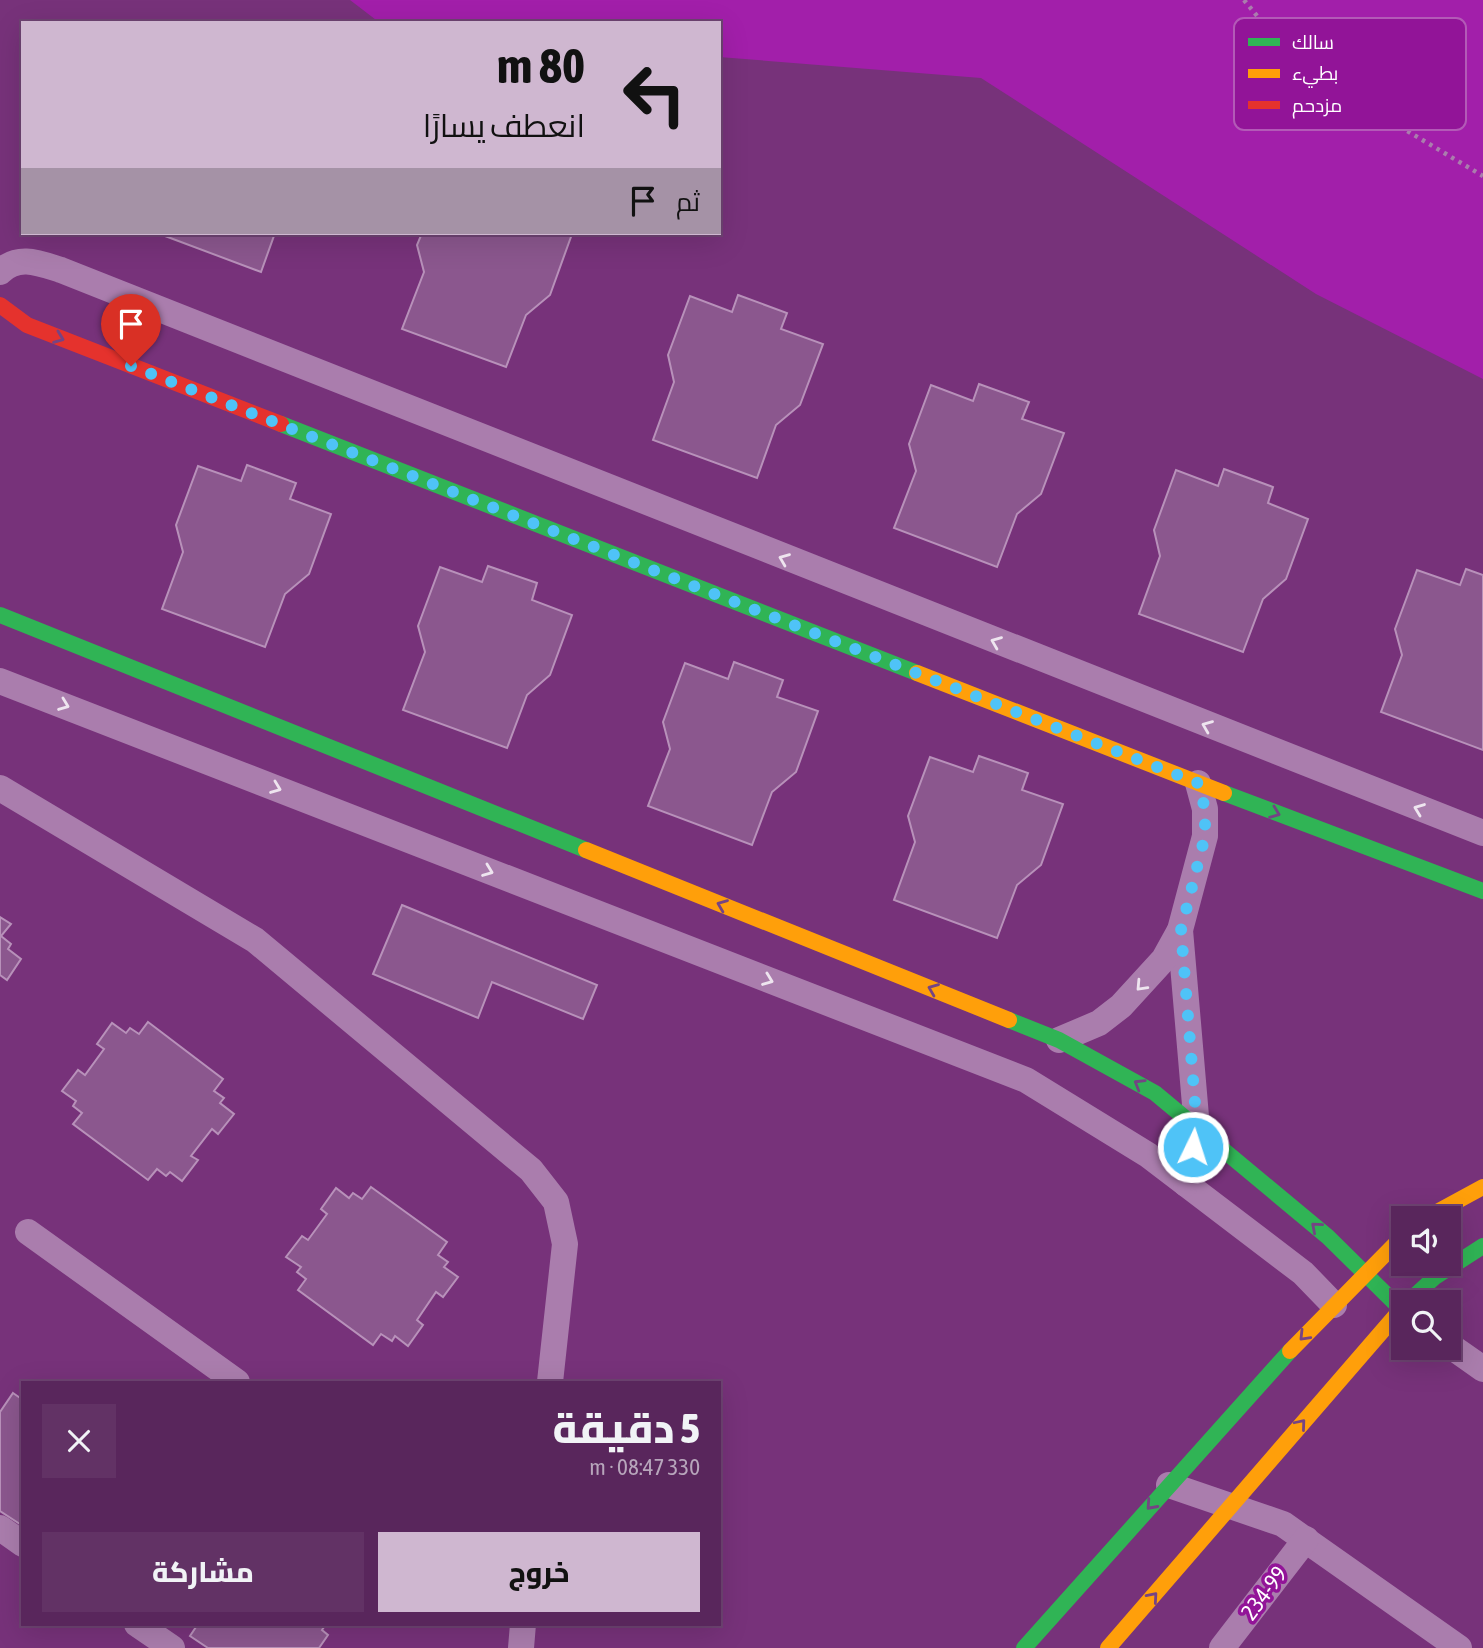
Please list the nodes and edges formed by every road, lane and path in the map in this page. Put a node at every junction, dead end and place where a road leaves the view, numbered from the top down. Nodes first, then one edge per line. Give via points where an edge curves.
1 (1244, 0) edge
2 (1259, 18) edge
3 (1406, 130) edge
4 (1483, 176) edge
5 (0, 272) edge
6 (0, 305) edge
7 (0, 615) edge
8 (0, 681) edge
9 (1198, 783) junction
10 (0, 788) edge
11 (1248, 803) junction
12 (1483, 833) edge
13 (1203, 849) junction
14 (1483, 891) edge
15 (1181, 930) junction
16 (1059, 1040) junction
17 (1197, 1128) junction
18 (1186, 1184) junction
19 (1483, 1187) edge
20 (1448, 1206) edge
21 (28, 1232) dead end
22 (1483, 1246) edge
23 (1391, 1248) edge
24 (1364, 1275) junction
25 (1422, 1290) edge
26 (1391, 1297) edge
27 (1334, 1306) junction
28 (1391, 1322) edge
29 (1461, 1353) edge
30 (1483, 1369) edge
31 (236, 1381) edge
32 (550, 1381) edge
33 (1169, 1485) junction
34 (1232, 1506) junction
35 (0, 1528) edge
36 (1306, 1539) junction
37 (21, 1543) edge
38 (140, 1626) edge
39 (523, 1626) edge
40 (172, 1648) edge
41 (522, 1648) edge
42 (1024, 1648) edge
43 (1108, 1648) edge
44 (1223, 1648) edge
45 (1459, 1648) edge

1 - 2 path
3 - 4 path
12 -> 5 street via 61,270 25,261
6 -> 9 street via 27,325
16 -> 7 street
8 -> 18 street via 1026,1080 1113,1131
9 - 11 street
9 - 13 street via 1205,809
10 - 32 street via 255,940 531,1170 556,1202 565,1244
11 - 13 street via 1218,827
11 -> 14 street
13 - 15 street
15 -> 16 street via 1164,960 1121,1006 1099,1023
15 - 17 street
17 -> 16 street via 1155,1093
17 - 18 street
24 -> 17 street via 1310,1222
18 - 27 street via 1297,1268
19 - 20 street
21 - 31 street
22 - 25 street
23 - 24 street
24 - 26 street
24 - 27 street
27 -> 33 street
34 -> 28 street
29 - 30 street
33 - 34 street
33 -> 42 street
34 - 36 street via 1283,1524
43 -> 34 street
35 - 37 street
36 - 44 street, 234-99
36 - 45 street
38 - 40 street
39 - 41 street

